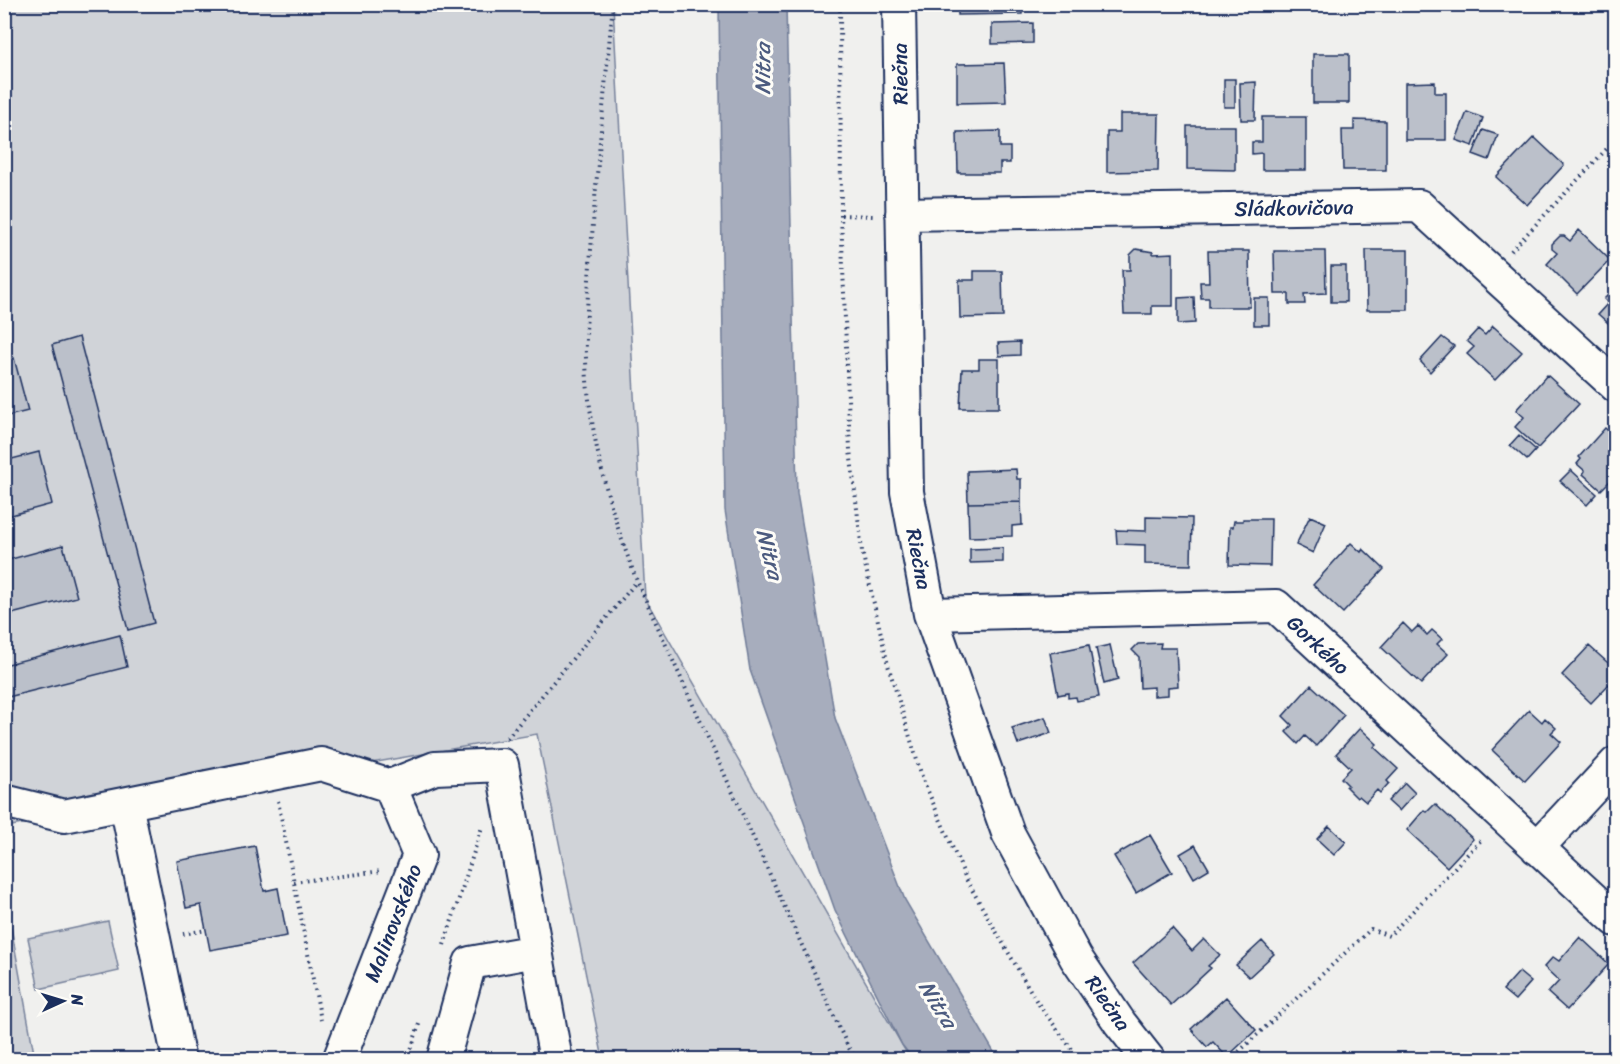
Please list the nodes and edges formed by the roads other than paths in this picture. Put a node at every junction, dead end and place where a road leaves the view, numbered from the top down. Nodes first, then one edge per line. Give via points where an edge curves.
1 (899, 4) edge
2 (888, 215) junction
3 (1616, 386) edge
4 (930, 614) junction
5 (1616, 764) edge
6 (390, 786) junction
7 (4, 801) edge
8 (126, 804) junction
9 (1538, 848) junction
10 (1616, 920) edge
11 (536, 951) junction
12 (178, 1059) edge
13 (339, 1059) edge
14 (443, 1059) edge
15 (556, 1059) edge
16 (1149, 1059) edge

1 - 2 street, Riečna
2 - 3 street, Sládkovičova via 1419,206
2 - 4 street, Riečna via 907,492
4 - 9 street, Gorkého via 1276,606
4 - 16 street, Riečna via 1008,833 1076,958
5 - 9 street
6 - 8 street via 321,764
6 - 11 street via 435,768 502,765
6 - 13 street, Malinovského via 419,855
7 - 8 street via 64,816
8 - 12 street
9 - 10 street, Gorkého
11 - 14 street via 470,963
11 - 15 street

